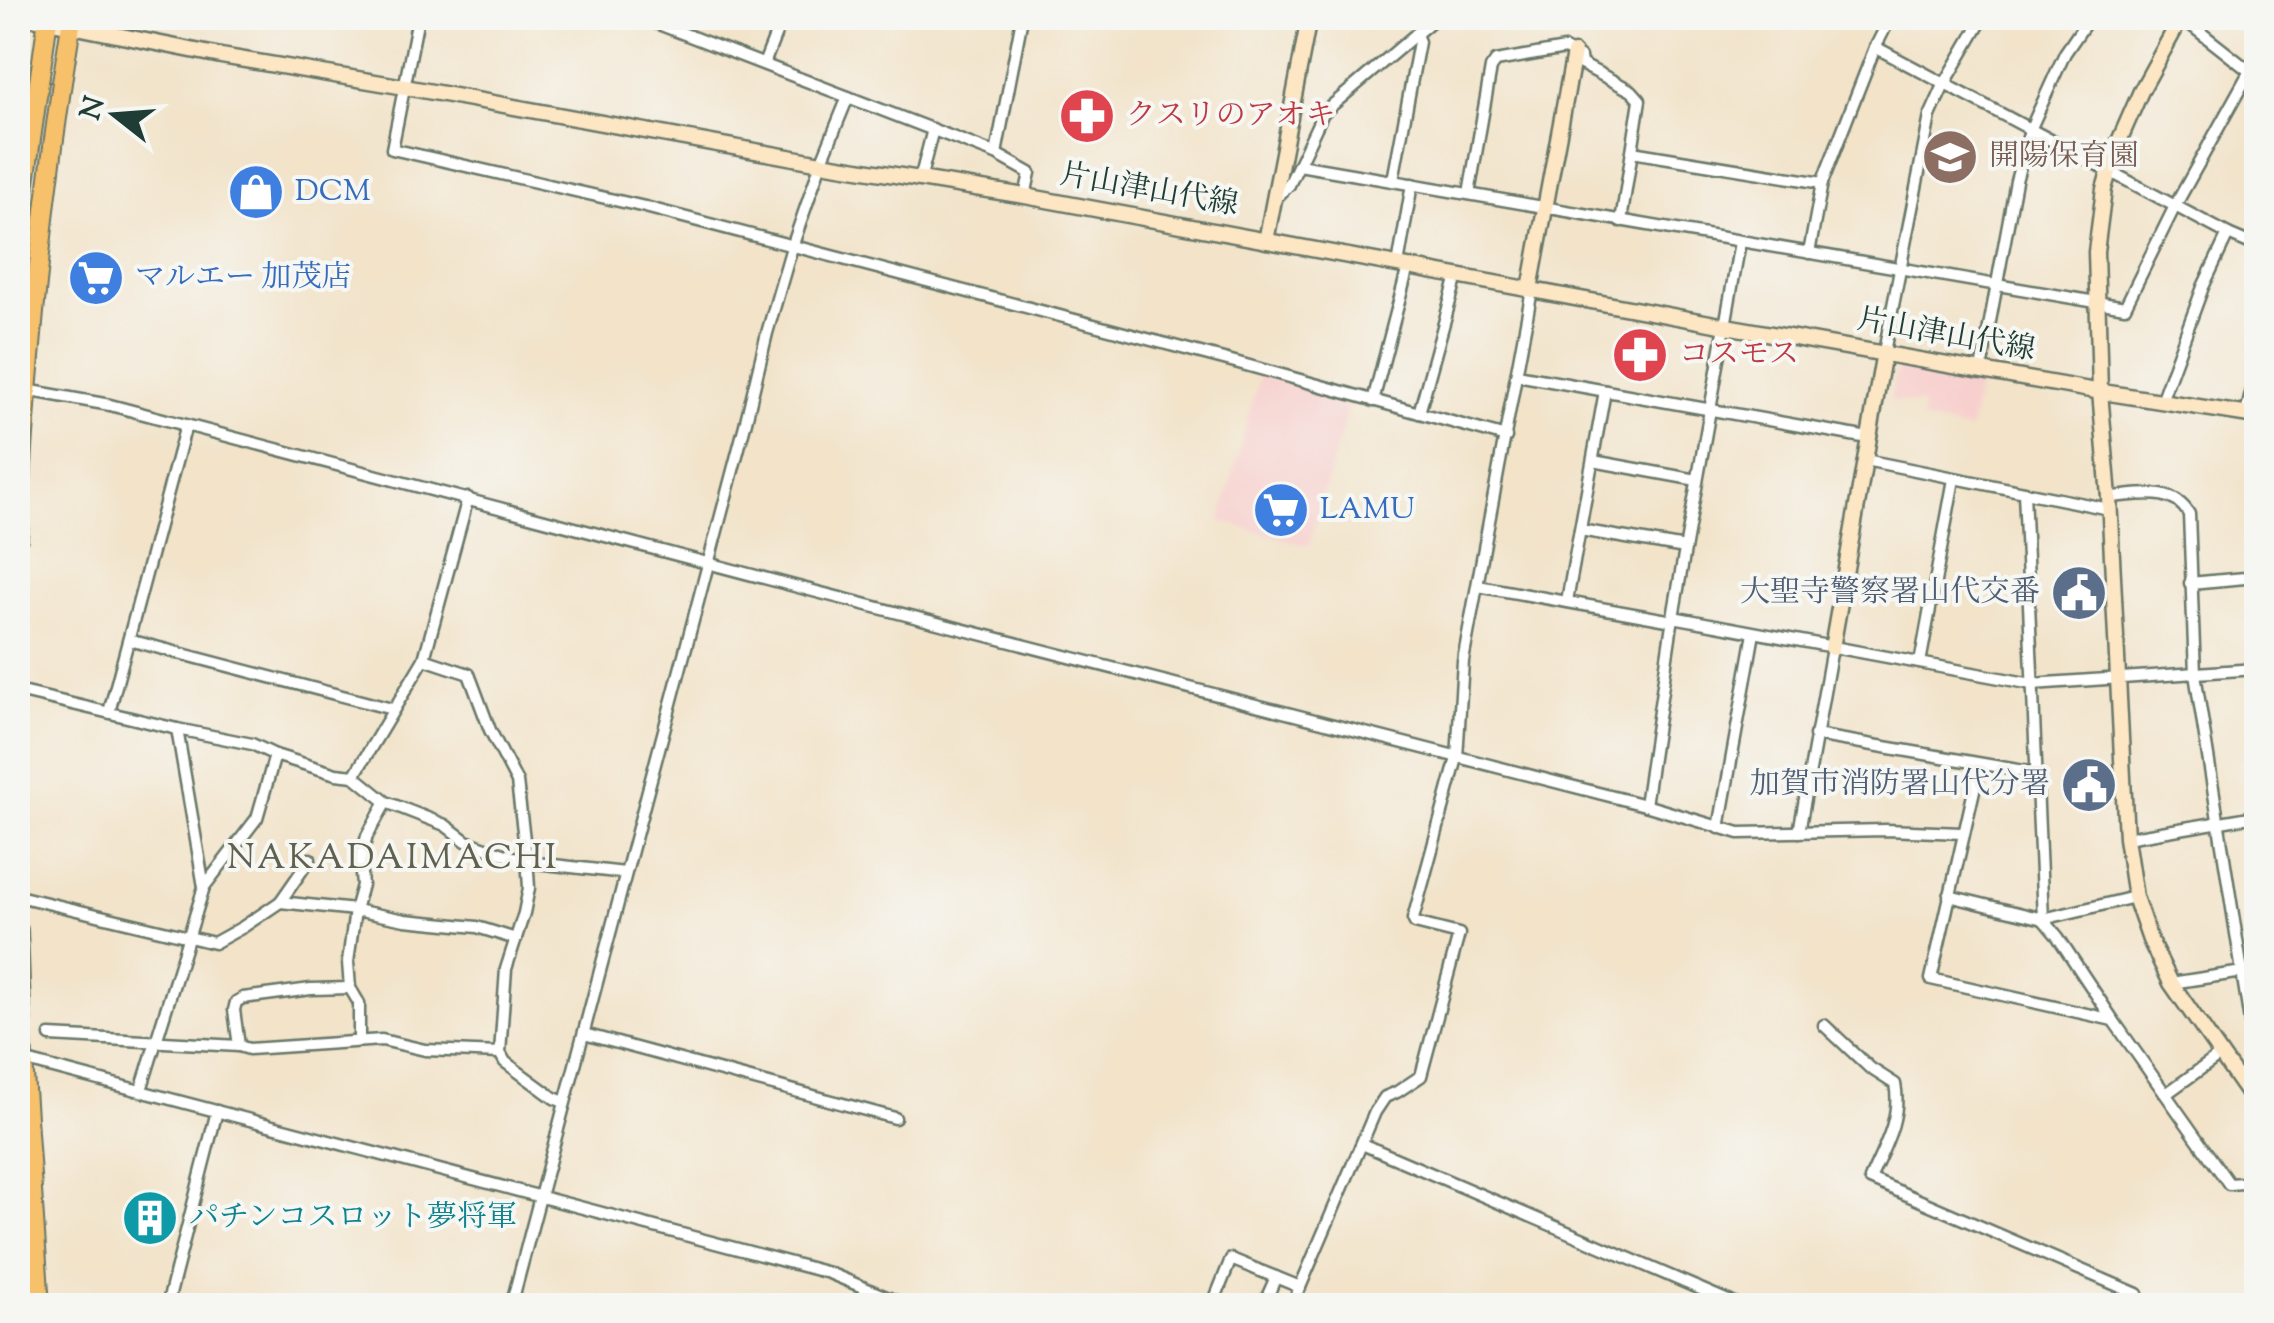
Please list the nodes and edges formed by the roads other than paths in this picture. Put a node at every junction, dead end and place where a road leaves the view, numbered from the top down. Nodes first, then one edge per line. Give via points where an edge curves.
1 (42, 18) edge
2 (418, 18) edge
3 (643, 18) edge
4 (782, 18) edge
5 (1022, 18) edge
6 (1309, 18) edge
7 (1436, 18) edge
8 (1890, 18) edge
9 (1983, 18) edge
10 (2089, 18) edge
11 (2177, 19) edge
12 (72, 21) edge
13 (1416, 34) junction
14 (1875, 47) junction
15 (1574, 53) junction
16 (2256, 60) edge
17 (764, 64) junction
18 (2253, 73) edge
19 (1944, 85) junction
20 (405, 87) junction
21 (848, 97) junction
22 (1286, 128) junction
23 (933, 129) junction
24 (2030, 130) junction
25 (1310, 137) junction
26 (1632, 152) junction
27 (996, 154) junction
28 (821, 163) junction
29 (1299, 165) junction
30 (2108, 172) junction
31 (920, 180) junction
32 (1392, 180) junction
33 (1822, 183) junction
34 (1412, 184) junction
35 (1469, 194) junction
36 (1025, 196) junction
37 (1274, 201) junction
38 (2174, 206) junction
39 (1544, 208) junction
40 (1620, 220) junction
41 (18, 232) edge
42 (2228, 234) junction
43 (1266, 241) junction
44 (1740, 242) junction
45 (792, 246) junction
46 (2256, 246) edge
47 (1810, 253) junction
48 (1403, 266) junction
49 (1900, 268) junction
50 (1457, 276) junction
51 (1997, 285) junction
52 (1531, 290) junction
53 (2097, 302) junction
54 (1726, 326) junction
55 (1884, 352) junction
56 (1981, 370) junction
57 (2256, 373) edge
58 (1517, 375) junction
59 (26, 390) junction
60 (1605, 391) junction
61 (2100, 392) junction
62 (1373, 400) junction
63 (2161, 401) junction
64 (1710, 408) junction
65 (1418, 413) junction
66 (2251, 415) edge
67 (186, 425) junction
68 (1506, 437) junction
69 (1868, 438) junction
70 (1865, 460) junction
71 (1594, 461) junction
72 (1954, 479) junction
73 (1697, 480) junction
74 (2024, 492) junction
75 (468, 498) junction
76 (2109, 503) junction
77 (1580, 530) junction
78 (18, 538) edge
79 (1685, 548) junction
80 (708, 562) junction
81 (2256, 577) edge
82 (2190, 584) junction
83 (1478, 586) junction
84 (1567, 601) junction
85 (1673, 619) junction
86 (1754, 633) junction
87 (129, 640) junction
88 (1832, 648) junction
89 (424, 660) junction
90 (1920, 663) junction
91 (2256, 670) edge
92 (2195, 674) junction
93 (2118, 678) junction
94 (2032, 684) junction
95 (18, 691) edge
96 (392, 710) junction
97 (108, 712) junction
98 (177, 728) junction
99 (1816, 735) junction
100 (275, 755) junction
101 (1457, 758) junction
102 (1980, 764) junction
103 (2036, 772) junction
104 (354, 776) junction
105 (386, 802) junction
106 (1645, 805) junction
107 (2256, 816) edge
108 (2219, 822) junction
109 (1719, 828) junction
110 (1798, 832) junction
111 (1962, 834) junction
112 (2126, 838) junction
113 (310, 858) dead end
114 (528, 862) junction
115 (625, 873) junction
116 (204, 887) junction
117 (18, 896) edge
118 (1949, 896) junction
119 (2135, 896) junction
120 (280, 902) junction
121 (355, 910) junction
122 (2044, 920) junction
123 (18, 930) edge
124 (189, 936) junction
125 (516, 939) junction
126 (2256, 970) edge
127 (2242, 972) junction
128 (2172, 983) junction
129 (350, 988) junction
130 (2113, 1020) junction
131 (1824, 1024) dead end
132 (584, 1034) junction
133 (50, 1036) dead end
134 (359, 1041) junction
135 (157, 1043) junction
136 (239, 1046) junction
137 (500, 1053) junction
138 (2220, 1055) junction
139 (22, 1060) junction
140 (141, 1090) junction
141 (2166, 1094) junction
142 (2254, 1101) edge
143 (564, 1102) junction
144 (217, 1111) junction
145 (895, 1118) dead end
146 (1362, 1144) junction
147 (2256, 1182) edge
148 (540, 1195) junction
149 (18, 1266) edge
150 (1276, 1277) junction
151 (1300, 1287) junction
152 (20, 1306) edge
153 (40, 1306) edge
154 (167, 1306) edge
155 (511, 1306) edge
156 (908, 1306) edge
157 (1212, 1306) edge
158 (1263, 1306) edge
159 (1292, 1306) edge
160 (1740, 1306) edge
161 (2132, 1306) edge

1 - 12 main road, 片山津山代線
1 - 41 highway
2 - 20 street
3 - 17 street
4 - 17 street
5 - 27 street
6 - 22 main road
7 - 13 street
8 - 14 street
9 - 19 street
10 - 24 street
11 - 18 street
11 - 30 main road
12 - 20 main road, 片山津山代線 via 221,56
12 - 59 highway
13 - 25 street via 1323,113
13 - 32 street
14 - 19 street
14 - 33 street
15 - 26 street via 1638,96
15 - 35 street via 1513,58 1491,68
15 - 39 main road
16 - 18 street
17 - 21 street
18 - 38 street
19 - 24 street
19 - 49 street via 1926,133
20 - 28 main road, 片山津山代線
20 - 45 street via 392,149
21 - 23 street
21 - 28 street
22 - 25 street
22 - 37 main road
23 - 27 street
23 - 31 street
24 - 30 street
24 - 51 street
25 - 29 street
26 - 33 street
26 - 40 street
27 - 36 street via 1030,174
28 - 31 main road, 片山津山代線
28 - 45 street
29 - 32 street
29 - 37 street
30 - 38 street
30 - 53 main road via 2096,252
31 - 36 main road, 片山津山代線
32 - 34 street
33 - 47 street
34 - 35 street
34 - 48 street
35 - 39 street
36 - 43 main road, 片山津山代線
37 - 43 main road
38 - 42 street
38 - 53 street via 2125,307
39 - 40 street
39 - 52 main road
40 - 44 street
42 - 46 street
42 - 63 street
43 - 48 main road, 片山津山代線
44 - 47 street
44 - 54 street
45 - 62 street
45 - 80 street
47 - 49 street
48 - 50 main road, 片山津山代線
48 - 62 street
49 - 51 street
49 - 55 street
50 - 52 main road, 片山津山代線
50 - 65 street
51 - 53 street
51 - 56 street
52 - 54 main road, 片山津山代線
52 - 58 street
53 - 61 main road
54 - 55 main road, 片山津山代線
54 - 64 street
55 - 56 main road, 片山津山代線
55 - 69 main road
56 - 61 main road, 片山津山代線
57 - 66 street
58 - 60 street
58 - 68 street
59 - 67 street
59 - 78 highway
60 - 64 street
60 - 71 street
61 - 63 main road, 片山津山代線
61 - 76 main road
62 - 65 street
63 - 66 main road, 片山津山代線
64 - 69 street
64 - 73 street
65 - 68 street
67 - 75 street
67 - 87 street
68 - 83 street
69 - 70 main road
70 - 72 street
70 - 88 main road
71 - 73 street
71 - 77 street
72 - 74 street
72 - 90 street
73 - 79 street
74 - 76 street
74 - 94 street
75 - 80 street
75 - 89 street
76 - 82 street via 2160,494 2184,504
76 - 93 main road
77 - 79 street
77 - 84 street
79 - 85 street
80 - 101 street
80 - 115 street
81 - 82 street
82 - 92 street
83 - 84 street
83 - 101 street
84 - 85 street
85 - 86 street
85 - 106 street
86 - 88 street
86 - 109 street
87 - 96 street
87 - 97 street
88 - 90 street
88 - 99 street
89 - 96 street
89 - 114 street via 469,674 517,782
90 - 94 street
91 - 92 street
92 - 93 street
92 - 108 street
93 - 94 street
93 - 112 main road
94 - 103 street
95 - 97 street
96 - 104 street
97 - 98 street
98 - 100 street
98 - 116 street
99 - 102 street
99 - 110 street
100 - 104 street
100 - 116 street via 257,818
101 - 106 street
101 - 146 street via 1413,919 1459,934 1421,1076 1384,1097
102 - 103 street
102 - 111 street
103 - 122 street
104 - 105 street
105 - 114 street
105 - 121 street via 360,862
106 - 109 street
107 - 108 street
108 - 112 street
108 - 127 street
109 - 110 street
110 - 111 street
111 - 118 street
112 - 119 main road
113 - 120 street
114 - 115 street
114 - 125 street via 528,898
115 - 132 street
116 - 124 street
117 - 124 street
118 - 122 street
118 - 130 street via 1931,979
119 - 122 street
119 - 128 main road
120 - 121 street
120 - 124 street via 220,941
121 - 125 street
121 - 129 street
122 - 130 street
123 - 139 highway
124 - 135 street
125 - 137 street via 506,970
126 - 127 street
127 - 128 street
127 - 142 street via 2256,1067
128 - 138 main road
129 - 134 street via 359,1004
129 - 136 street via 242,998 234,1010
130 - 141 street
131 - 161 street via 1894,1084 1896,1118 1870,1180 2137,1294
132 - 143 street
132 - 145 street
133 - 135 street
134 - 136 street
134 - 137 street
135 - 136 street
135 - 140 street
137 - 143 street
138 - 141 street
138 - 142 main road
139 - 140 street
139 - 153 highway
140 - 144 street
141 - 147 street via 2229,1184
143 - 148 street
144 - 148 street
144 - 154 street
146 - 151 street
146 - 160 street
148 - 155 street
148 - 156 street via 829,1272
149 - 152 highway
150 - 151 street
150 - 157 street via 1231,1259
150 - 158 street
151 - 159 street

